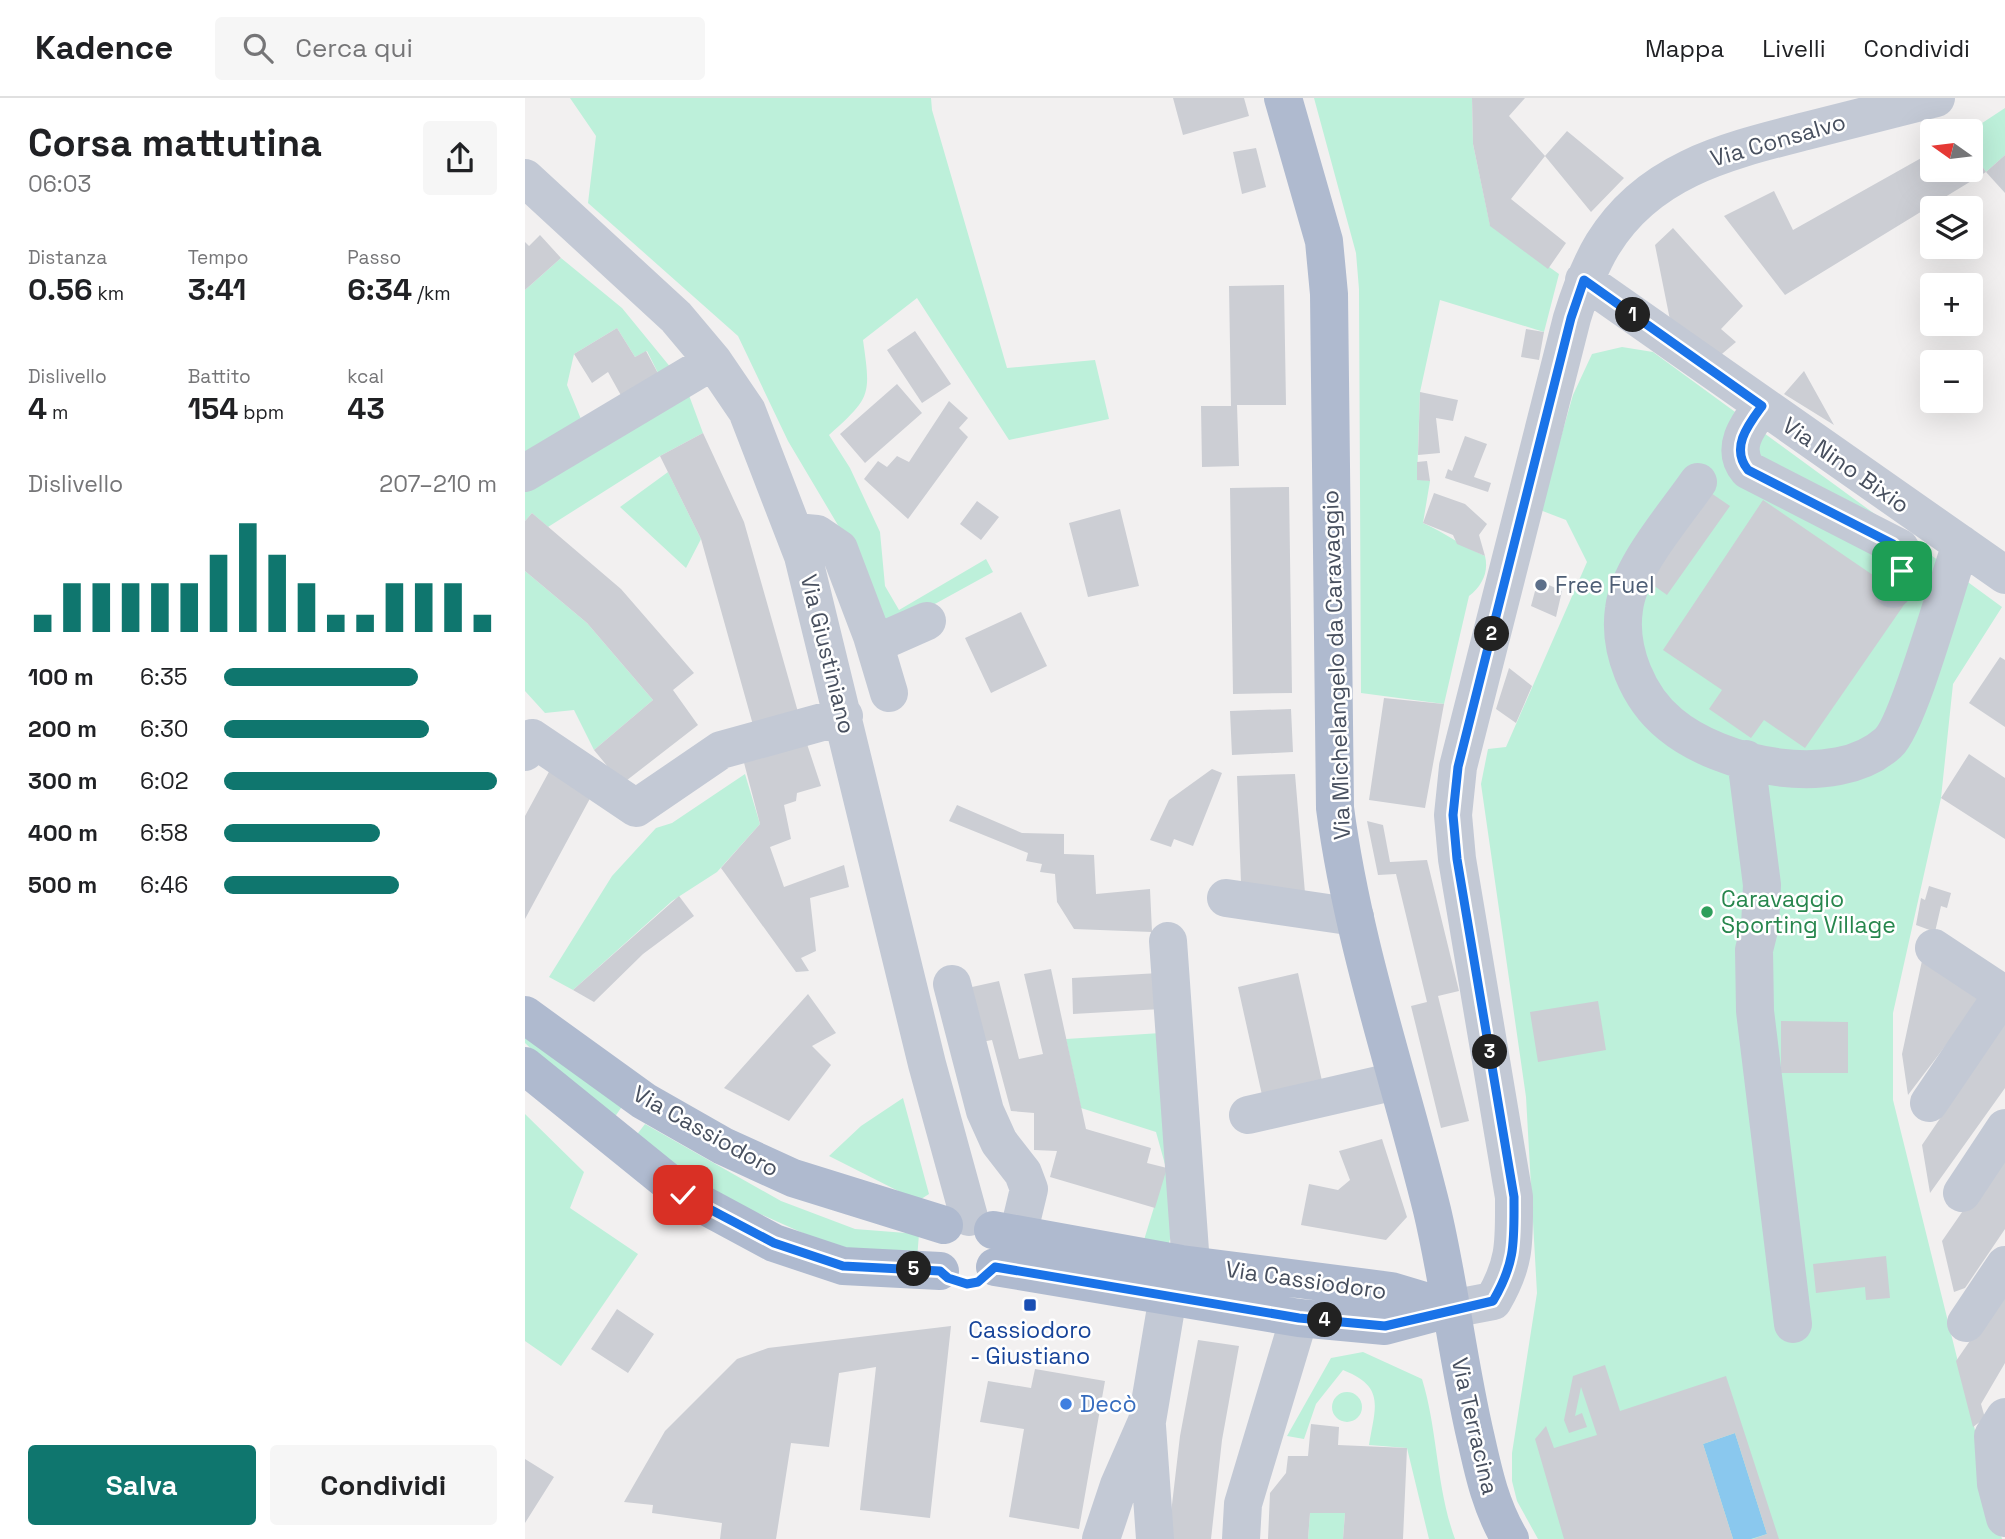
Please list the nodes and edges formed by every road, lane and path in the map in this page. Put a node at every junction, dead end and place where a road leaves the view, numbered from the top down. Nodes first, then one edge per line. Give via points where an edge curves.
1 (1283, 98) edge
2 (1935, 98) edge
3 (525, 178) edge
4 (1584, 280) junction
5 (713, 361) junction
6 (1762, 406) junction
7 (525, 473) edge
8 (1698, 482) dead end
9 (795, 532) junction
10 (1961, 544) junction
11 (2005, 575) edge
12 (1893, 589) dead end
13 (927, 621) dead end
14 (874, 644) junction
15 (889, 693) dead end
16 (844, 716) junction
17 (525, 751) edge
18 (1746, 759) junction
19 (1226, 898) dead end
20 (1355, 917) junction
21 (1168, 941) dead end
22 (1934, 948) dead end
23 (953, 984) dead end
24 (2004, 995) edge
25 (525, 1015) edge
26 (927, 1064) junction
27 (525, 1066) edge
28 (977, 1081) junction
29 (1396, 1081) junction
30 (644, 1101) junction
31 (1929, 1103) dead end
32 (1248, 1115) dead end
33 (2005, 1128) edge
34 (614, 1142) junction
35 (1962, 1193) dead end
36 (984, 1235) junction
37 (1191, 1265) junction
38 (2005, 1265) edge
39 (940, 1271) junction
40 (1168, 1296) junction
41 (1451, 1309) junction
42 (1299, 1318) junction
43 (1966, 1323) dead end
44 (1793, 1324) dead end
45 (2005, 1417) edge
46 (1147, 1421) junction
47 (2005, 1518) edge
48 (1101, 1539) edge
49 (1155, 1539) edge
50 (1241, 1539) edge
51 (1510, 1539) edge

1 - 20 main road, Via Michelangelo da Caravaggio via 1318,215 1329,294 1335,808
2 - 4 street, Via Consalvo via 1719,153 1679,173 1626,215 1603,243
3 - 5 street, Via Giustiniano via 676,317
4 - 6 street, Via Nino Bixio
4 - 41 street, Via Consalvo via 1458,767 1453,815 1457,859 1514,1197 1509,1274 1493,1301
5 - 7 street
5 - 9 street, Via Giustiniano via 747,411
6 - 10 street, Via Nino Bixio
6 - 12 street via 1743,435 1743,463 1748,470 1900,548 1905,565
8 - 18 street via 1631,583 1623,610 1625,645 1640,686 1668,722 1715,750
9 - 14 street via 817,534 839,549
9 - 16 street, Via Giustiniano
10 - 11 street, Via Nino Bixio
10 - 18 street via 1910,700 1889,742 1867,758 1837,768 1789,768
13 - 14 street
14 - 15 street
16 - 17 street via 721,750 636,808 532,738
16 - 26 street, Via Giustiniano
18 - 44 street via 1762,885 1754,950 1754,1001
19 - 20 street
20 - 29 main road, Via Michelangelo da Caravaggio
21 - 37 street
22 - 24 street
23 - 28 street
24 - 31 street
25 - 30 main road, Via Cassiodoro
26 - 28 street
26 - 36 street, Via Giustiniano
27 - 34 main road
28 - 36 street via 999,1142 1023,1173 1029,1189
29 - 32 street
29 - 41 main road, Via Michelangelo da Caravaggio via 1432,1210
30 - 34 main road
30 - 36 main road, Via Cassiodoro via 723,1146 793,1178
33 - 35 street
34 - 39 main road via 683,1195 774,1243 843,1266
36 - 37 main road, Via Cassiodoro
36 - 39 main road via 933,1245
36 - 39 main road via 978,1282 967,1284
36 - 40 main road, Via Cassiodoro
37 - 41 main road, Via Cassiodoro via 1391,1291
38 - 43 street
40 - 42 main road, Via Cassiodoro
40 - 46 street
41 - 42 main road, Via Cassiodoro via 1385,1326
41 - 51 main road, Via Terracina via 1462,1382 1488,1494
42 - 50 street via 1243,1504
45 - 47 street via 1993,1436 1996,1484
46 - 48 street
46 - 49 street

